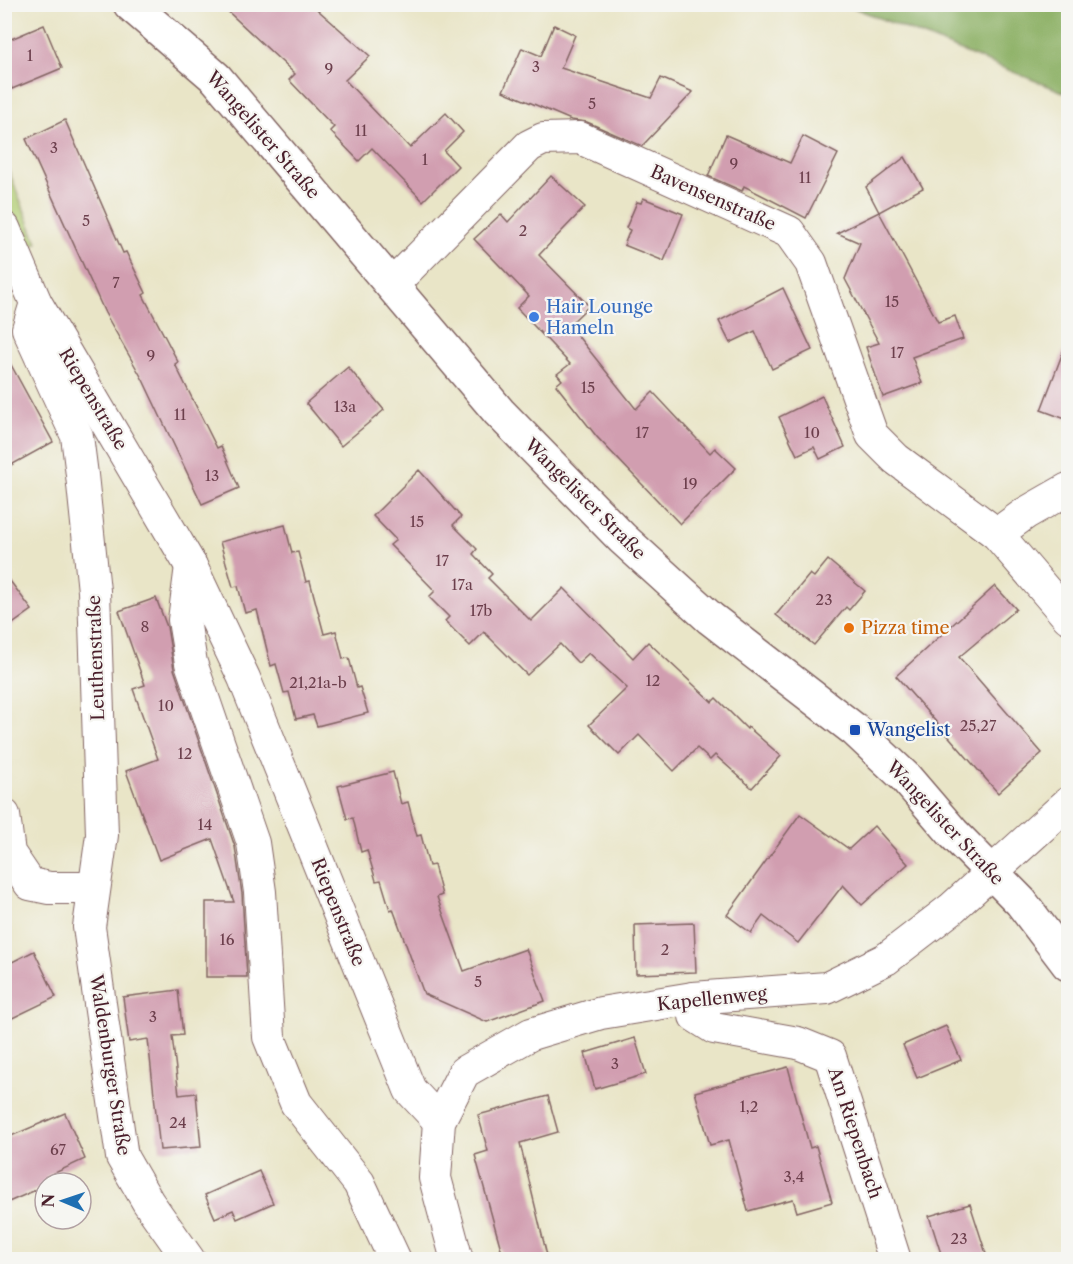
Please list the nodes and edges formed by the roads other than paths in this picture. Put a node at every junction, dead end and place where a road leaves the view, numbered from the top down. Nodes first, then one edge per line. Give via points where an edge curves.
1 (130, 4) edge
2 (4, 228) edge
3 (393, 284) junction
4 (36, 303) junction
5 (4, 319) edge
6 (1068, 489) edge
7 (997, 534) junction
8 (191, 566) junction
9 (1068, 617) edge
10 (1068, 803) edge
11 (4, 815) edge
12 (991, 873) junction
13 (93, 888) junction
14 (1068, 964) edge
15 (693, 999) junction
16 (440, 1121) junction
17 (189, 1260) edge
18 (395, 1260) edge
19 (457, 1260) edge
20 (895, 1260) edge

1 - 3 main road, Wangelister Straße via 216,78
2 - 4 street, Riepenstraße
3 - 7 street, Bavensenstraße via 529,146 543,139 580,138 789,232 811,263 872,435 896,459
3 - 12 main road, Wangelister Straße via 499,412 622,538 710,618 855,730 905,777
4 - 5 street
4 - 8 street, Riepenstraße
4 - 13 street, Leuthenstraße via 28,328 77,436 94,591 102,835
6 - 7 street
7 - 9 street, Bavensenstraße
8 - 16 street, Riepenstraße via 244,678 410,1090
8 - 18 street via 184,620 190,663 253,843 260,891 269,1037 296,1103 359,1183
10 - 12 street, Kapellenweg
11 - 13 street via 9,853 30,884
12 - 14 main road, Wangelister Straße via 1021,902
12 - 15 street, Kapellenweg via 886,959 827,988
13 - 17 street, Waldenburger Straße via 89,927 122,1157
15 - 16 street, Kapellenweg via 601,1013 531,1034 464,1072
15 - 20 street, Am Riepenbach via 695,1016 714,1028 798,1044 830,1056
16 - 19 street via 435,1178

